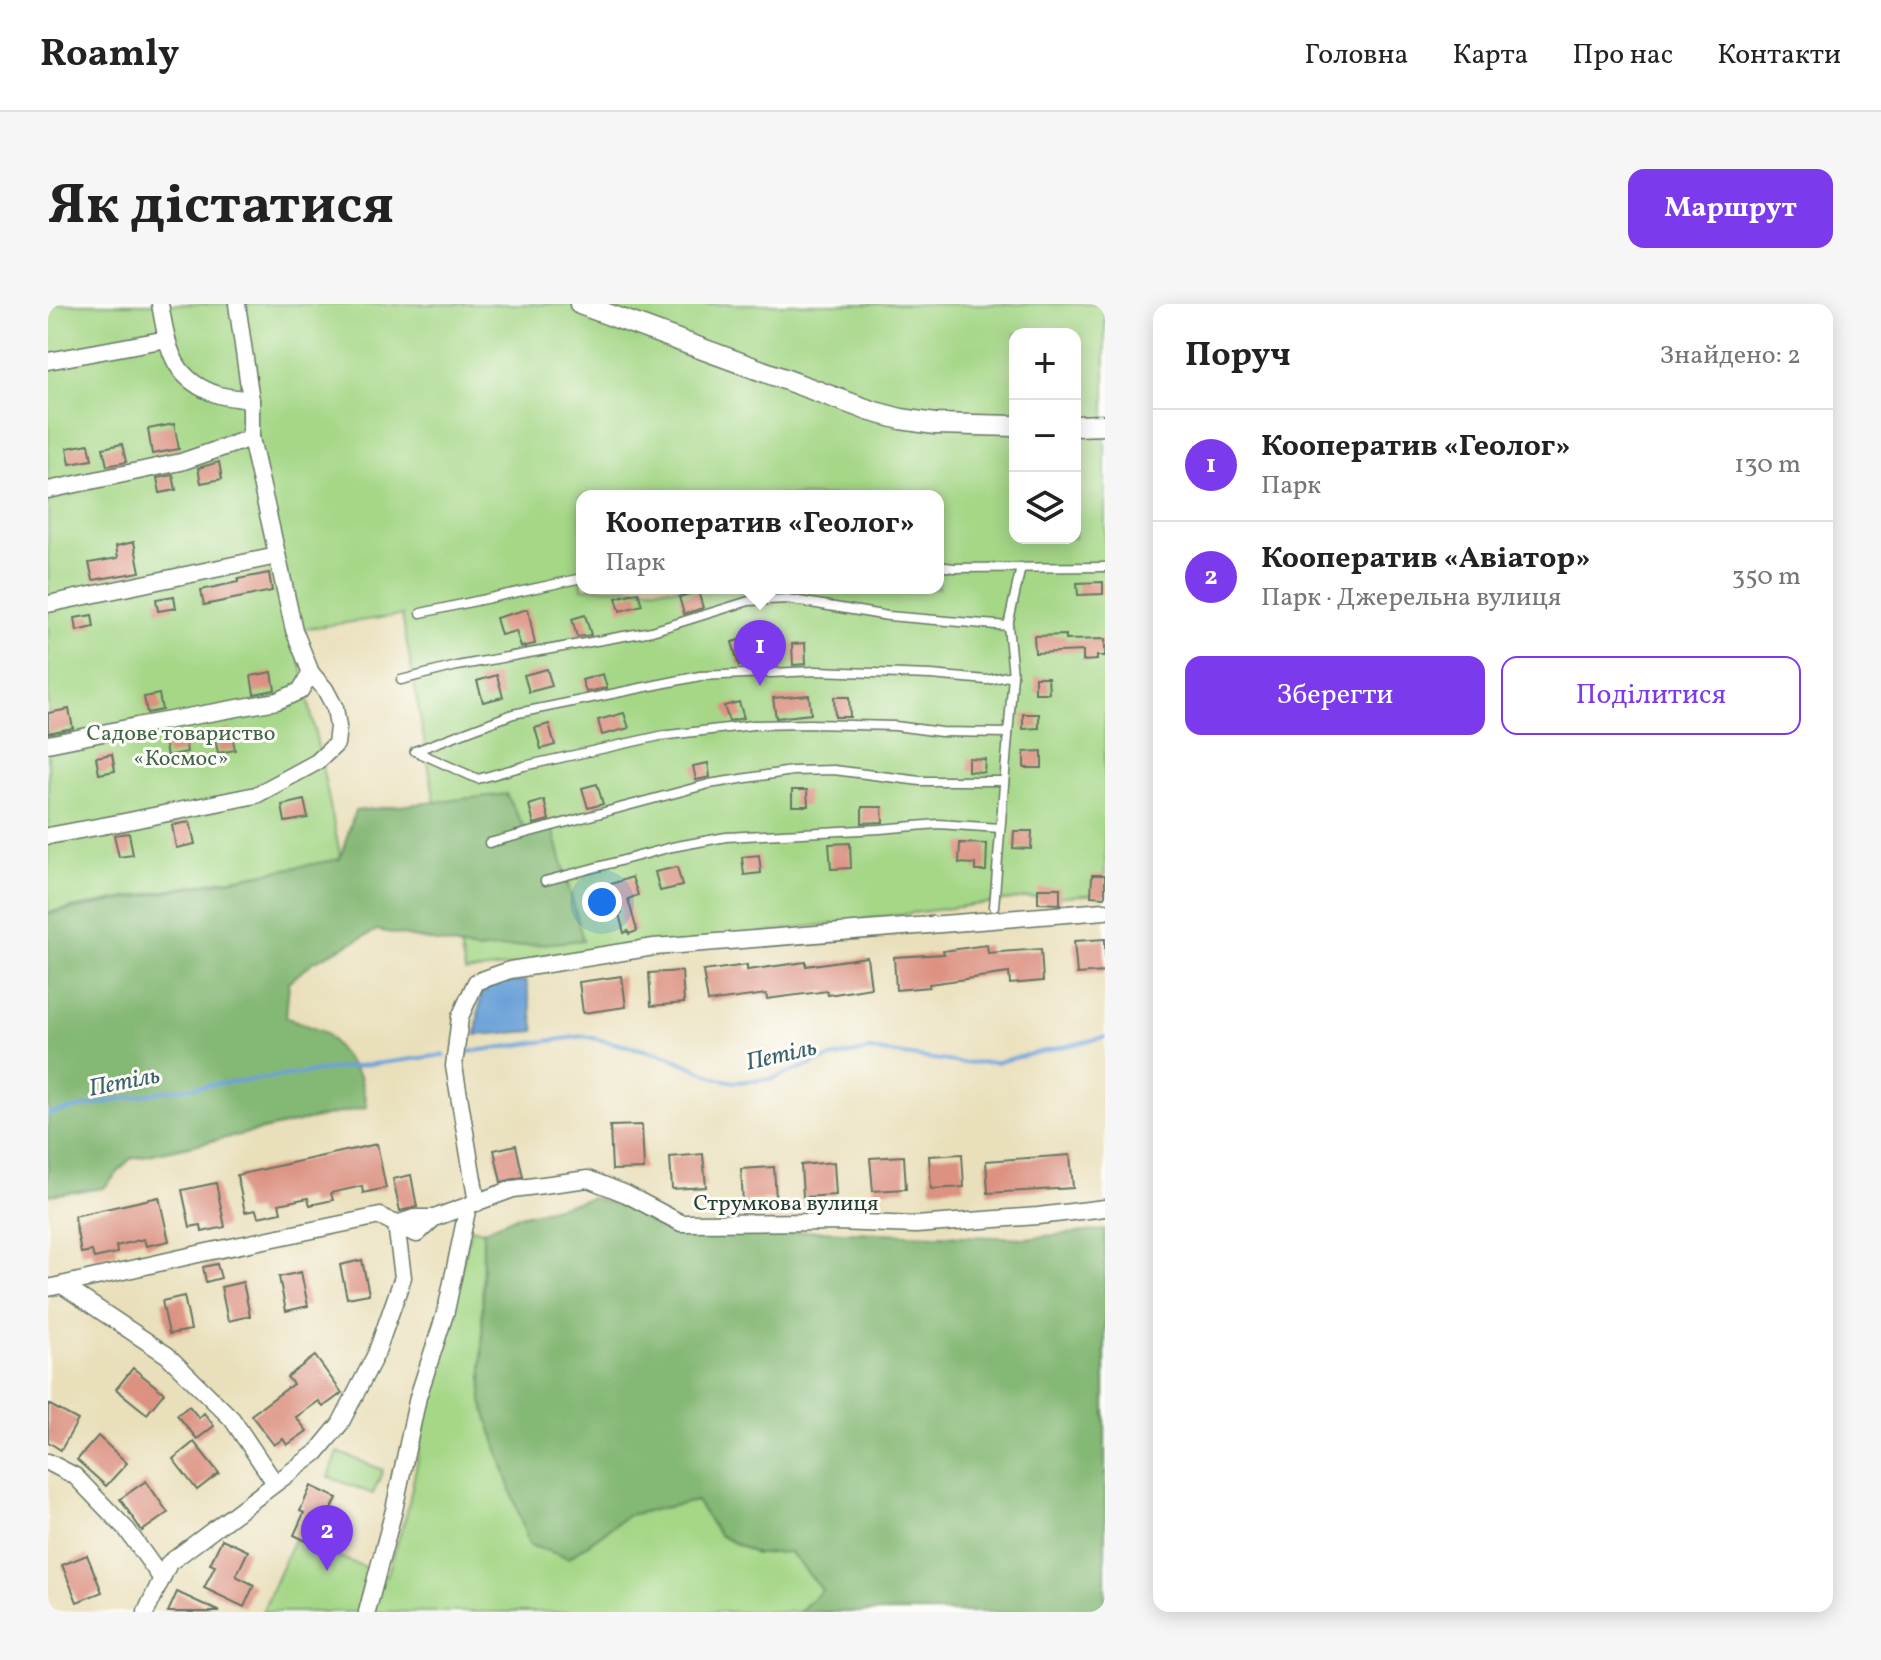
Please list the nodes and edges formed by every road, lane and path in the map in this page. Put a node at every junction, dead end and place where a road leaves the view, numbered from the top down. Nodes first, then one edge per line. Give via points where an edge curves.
1 (160, 304) edge
2 (237, 304) edge
3 (580, 304) edge
4 (167, 339) junction
5 (48, 361) edge
6 (251, 400) junction
7 (1105, 425) edge
8 (1009, 426) edge
9 (1081, 426) edge
10 (251, 438) junction
11 (48, 490) edge
12 (277, 556) junction
13 (944, 567) edge
14 (1021, 567) junction
15 (1105, 567) edge
16 (576, 579) edge
17 (48, 604) edge
18 (421, 613) dead end
19 (1008, 626) junction
20 (311, 673) junction
21 (1013, 675) junction
22 (401, 680) dead end
23 (1008, 733) junction
24 (48, 744) edge
25 (1004, 781) junction
26 (1000, 828) junction
27 (48, 836) edge
28 (489, 843) dead end
29 (545, 881) dead end
30 (994, 907) dead end
31 (1105, 911) edge
32 (472, 1204) junction
33 (1105, 1208) edge
34 (396, 1225) junction
35 (55, 1286) edge
36 (48, 1462) edge
37 (275, 1483) junction
38 (162, 1579) junction
39 (146, 1612) edge
40 (367, 1612) edge

1 - 4 street
2 - 6 street
3 - 8 street via 871,411 935,424
4 - 5 street
4 - 6 street via 176,366 192,382
6 - 10 street
7 - 9 street
10 - 11 street via 181,462
10 - 12 street
12 - 17 street
12 - 20 street via 294,630
13 - 14 lane
14 - 15 lane
14 - 19 lane
16 - 18 lane
19 - 21 lane
19 - 22 lane via 888,616 787,599 749,601 652,631
20 - 24 street via 300,691 277,701
20 - 27 street via 335,708 338,727 336,744 317,762 256,795
21 - 23 lane
21 - 23 lane via 987,680 816,671 700,676 513,714 415,751 478,779 660,736 753,725
23 - 25 lane
25 - 26 lane
25 - 28 lane via 792,771 709,784
26 - 29 lane via 938,824 726,837
26 - 30 lane
31 - 32 street via 654,947 510,970 476,982 460,1017 454,1066
32 - 33 street, Струмкова вулиця via 513,1189 588,1179 681,1223 916,1225
32 - 34 street, Струмкова вулиця
32 - 40 street via 418,1397
34 - 35 street, Струмкова вулиця via 380,1216
34 - 37 street via 403,1277 376,1354 340,1424 316,1453
35 - 37 street via 167,1355 232,1419
36 - 38 street via 75,1476 127,1530
37 - 38 street via 169,1563
38 - 39 street

